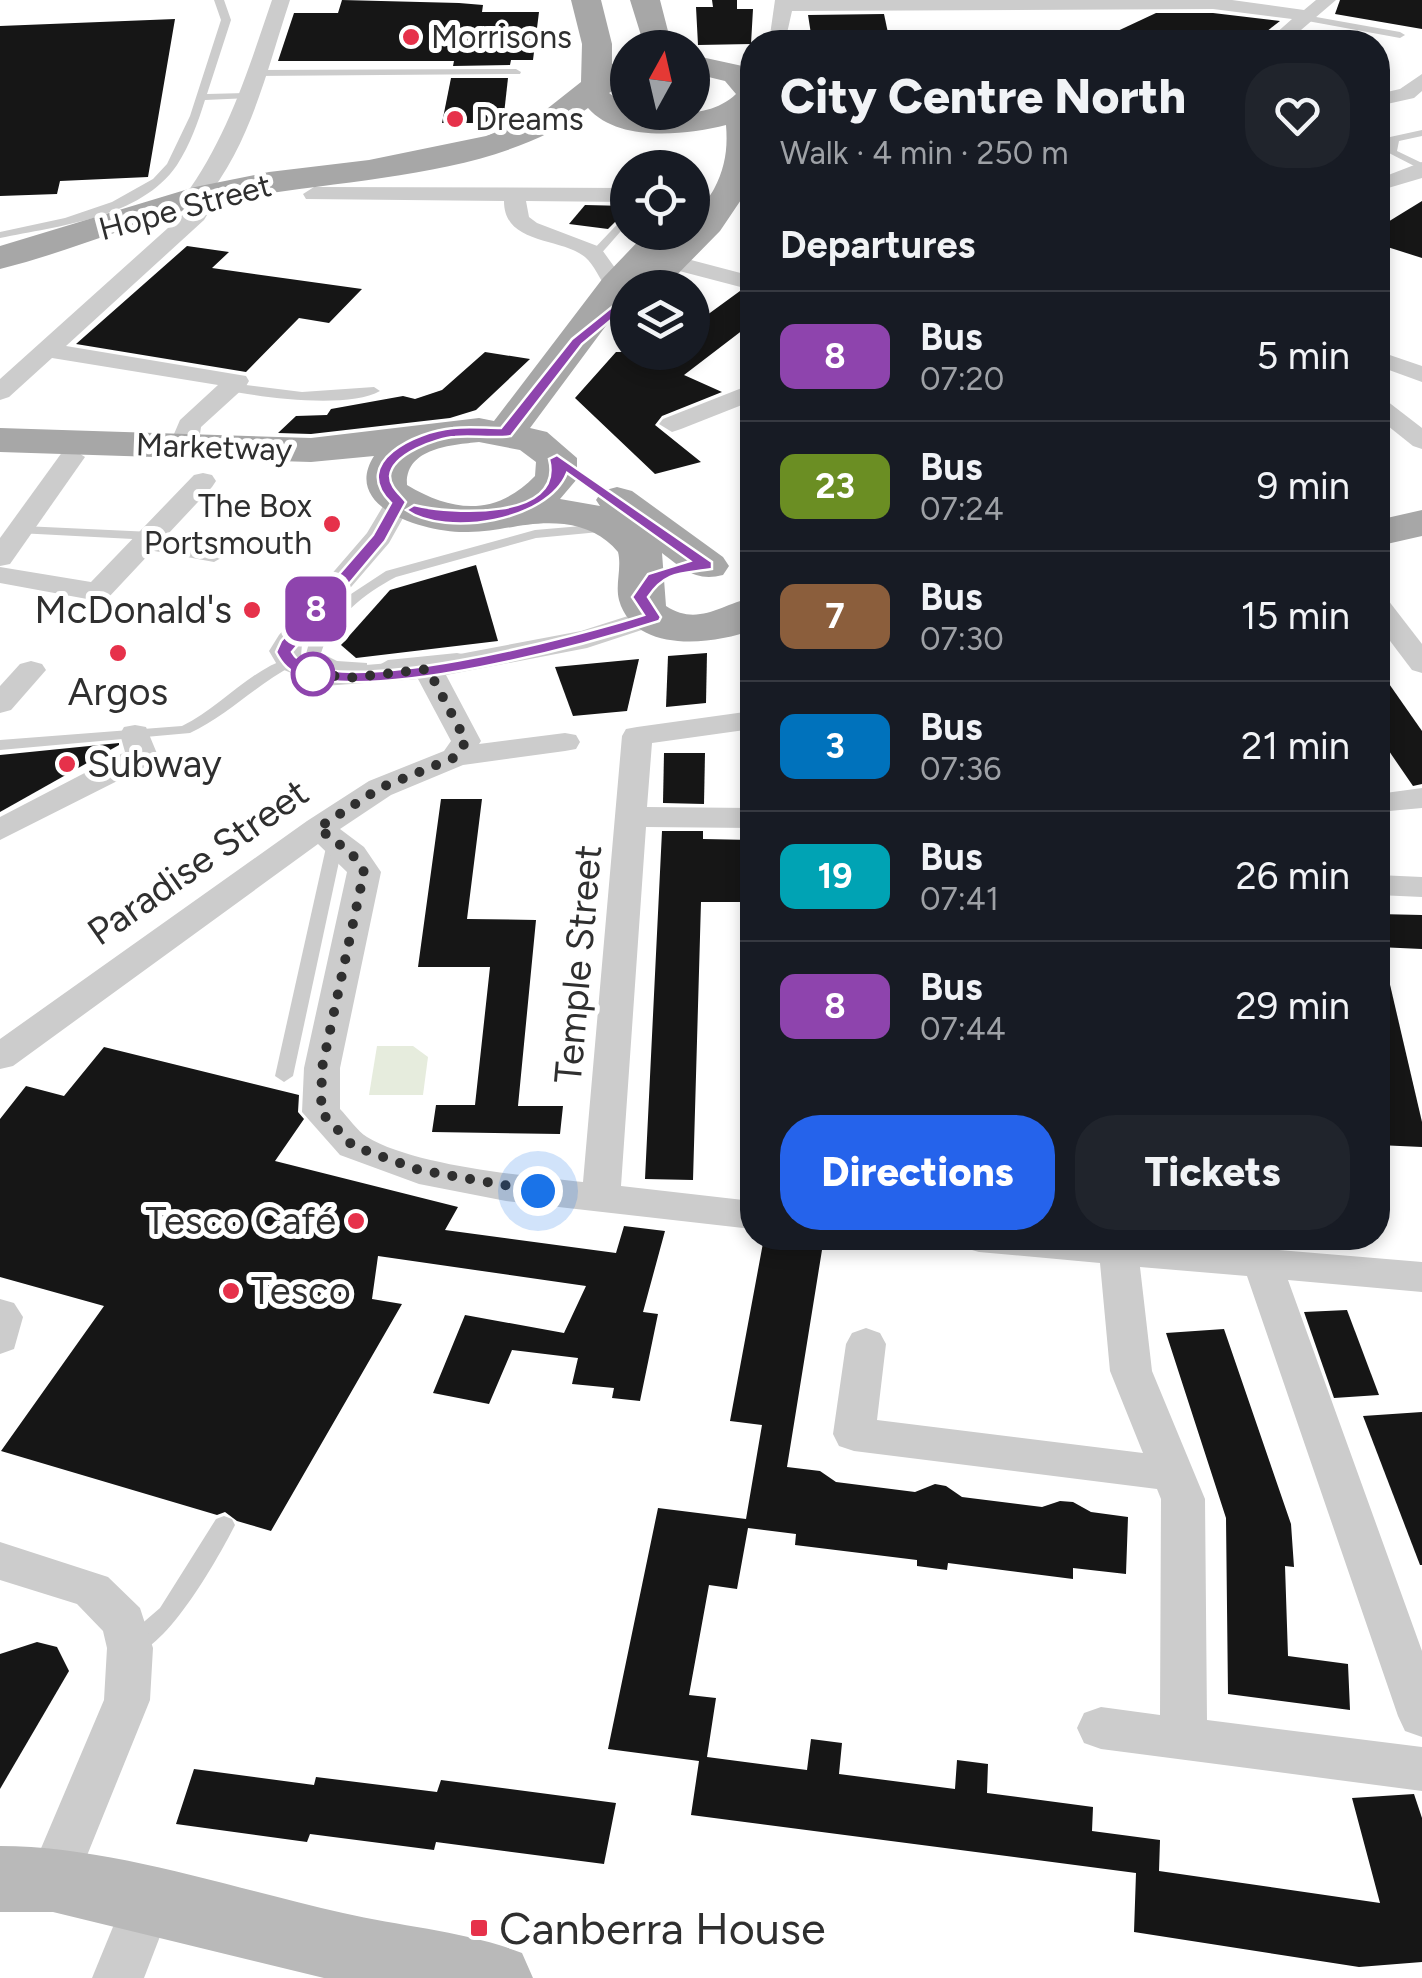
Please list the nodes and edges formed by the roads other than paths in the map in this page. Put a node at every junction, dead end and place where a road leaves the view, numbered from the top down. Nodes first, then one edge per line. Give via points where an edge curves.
1 (220, 0) edge
2 (281, 0) edge
3 (586, 0) edge
4 (645, 0) edge
5 (1327, 0) edge
6 (784, 2) edge
7 (983, 2) edge
8 (1306, 17) junction
9 (652, 30) edge
10 (778, 30) edge
11 (1290, 30) edge
12 (1370, 30) edge
13 (1390, 34) edge
14 (1400, 36) dead end
15 (516, 72) dead end
16 (255, 73) junction
17 (1422, 80) edge
18 (610, 82) edge
19 (734, 84) edge
20 (597, 92) junction
21 (246, 96) junction
22 (199, 97) junction
23 (1390, 98) edge
24 (610, 107) edge
25 (710, 109) edge
26 (676, 130) edge
27 (740, 133) edge
28 (1422, 133) edge
29 (706, 150) edge
30 (224, 158) junction
31 (740, 165) edge
32 (1422, 168) edge
33 (269, 182) junction
34 (1390, 182) edge
35 (314, 194) dead end
36 (610, 195) edge
37 (515, 196) junction
38 (196, 206) junction
39 (710, 220) edge
40 (0, 235) edge
41 (610, 237) edge
42 (666, 250) edge
43 (676, 250) edge
44 (595, 254) junction
45 (0, 258) edge
46 (610, 270) edge
47 (648, 270) edge
48 (740, 278) edge
49 (610, 310) edge
50 (47, 350) junction
51 (234, 384) junction
52 (1, 390) edge
53 (374, 391) dead end
54 (740, 400) edge
55 (1390, 416) edge
56 (672, 424) dead end
57 (506, 433) junction
58 (427, 438) junction
59 (4, 441) edge
60 (1422, 441) edge
61 (196, 451) junction
62 (72, 457) junction
63 (557, 459) junction
64 (392, 496) junction
65 (520, 509) junction
66 (1422, 523) edge
67 (616, 527) junction
68 (1390, 531) edge
69 (148, 540) junction
70 (9, 545) edge
71 (214, 558) dead end
72 (356, 564) junction
73 (706, 566) junction
74 (391, 574) junction
75 (0, 575) edge
76 (740, 575) edge
77 (648, 602) junction
78 (740, 620) edge
79 (1390, 622) edge
80 (483, 657) junction
81 (289, 662) junction
82 (1422, 664) edge
83 (428, 669) junction
84 (31, 670) dead end
85 (3, 696) edge
86 (740, 722) edge
87 (134, 734) junction
88 (565, 742) dead end
89 (0, 745) edge
90 (456, 757) junction
91 (1422, 798) edge
92 (1390, 802) edge
93 (632, 818) junction
94 (740, 818) edge
95 (0, 830) edge
96 (326, 836) junction
97 (1390, 885) edge
98 (1422, 886) edge
99 (0, 1057) edge
100 (284, 1076) dead end
101 (601, 1199) junction
102 (740, 1215) edge
103 (1099, 1250) edge
104 (1119, 1252) junction
105 (1346, 1254) edge
106 (1264, 1265) junction
107 (1422, 1277) edge
108 (0, 1314) edge
109 (0, 1338) edge
110 (866, 1344) dead end
111 (1174, 1474) junction
112 (224, 1524) dead end
113 (0, 1561) edge
114 (130, 1648) junction
115 (1422, 1716) edge
116 (1101, 1728) dead end
117 (1184, 1739) junction
118 (1422, 1769) edge
119 (27, 1879) edge
120 (149, 1900) junction
121 (118, 1978) edge
122 (496, 1978) edge

1 - 22 lane via 226,20
2 - 16 street
3 - 20 main road via 597,44
4 - 9 main road
5 - 8 street
6 - 7 street
6 - 10 street
7 - 8 street via 1213,3
8 - 11 street
8 - 12 lane
13 - 14 lane
15 - 16 lane
16 - 21 street
17 - 23 street via 1407,94
18 - 20 main road, Hope Street
19 - 25 main road
19 - 27 main road
20 - 24 main road
20 - 33 main road, Hope Street via 549,123 495,144
21 - 22 lane
21 - 30 street
22 - 40 lane via 176,157 151,186 96,210
26 - 29 main road
28 - 32 lane via 1394,139 1392,152
30 - 33 street via 232,172
30 - 38 street
31 - 39 main road
32 - 34 street
33 - 38 main road, Hope Street
35 - 37 street
36 - 37 street
37 - 44 street via 516,219 528,228
38 - 45 main road, Hope Street
38 - 50 street
41 - 44 lane
42 - 47 main road
43 - 48 street
44 - 46 street
49 - 57 main road
50 - 51 street
50 - 52 street
51 - 53 lane via 278,396
51 - 61 street
54 - 56 street
55 - 60 street
57 - 58 main road, Marketway
57 - 63 main road
58 - 61 main road, Marketway via 310,450
58 - 64 main road via 389,461 383,475
59 - 61 main road, Marketway
59 - 62 main road, Marketway
61 - 69 street
62 - 64 main road, Marketway via 291,465 345,473
62 - 70 street
63 - 65 main road via 555,486
63 - 73 main road
64 - 65 main road, Marketway via 454,518
64 - 72 street via 380,537
65 - 67 main road via 580,514
66 - 68 main road
67 - 74 lane via 535,534
67 - 77 main road via 644,561
69 - 70 lane
69 - 71 lane
69 - 75 street via 98,592
72 - 74 lane
72 - 81 street via 289,641
73 - 76 main road
73 - 77 main road via 668,570
74 - 80 lane via 368,585 315,641 312,654 340,668
77 - 78 main road via 684,628
77 - 80 street via 587,639
79 - 82 street
80 - 83 street
81 - 83 street via 324,677
81 - 87 lane via 195,726
83 - 90 street via 466,741
84 - 85 street
86 - 93 street, Temple Street via 637,736
87 - 89 lane
87 - 95 street via 142,756
88 - 90 street, Paradise Street
90 - 96 street, Paradise Street via 380,788
91 - 92 street
93 - 94 street
93 - 101 street, Temple Street
96 - 99 street, Paradise Street
96 - 100 lane
96 - 101 street via 364,872 322,1068 321,1112 353,1146 419,1170
97 - 98 street
101 - 102 street
103 - 104 street
104 - 106 street
104 - 111 street via 1131,1371
105 - 106 street
105 - 107 street
106 - 115 street
108 - 109 street
110 - 111 street via 854,1434
111 - 117 street via 1183,1499
112 - 114 lane via 168,1615
113 - 114 street via 92,1590 124,1622
114 - 119 street via 126,1700
116 - 117 street
117 - 118 street
119 - 120 street
120 - 121 street
120 - 122 street

